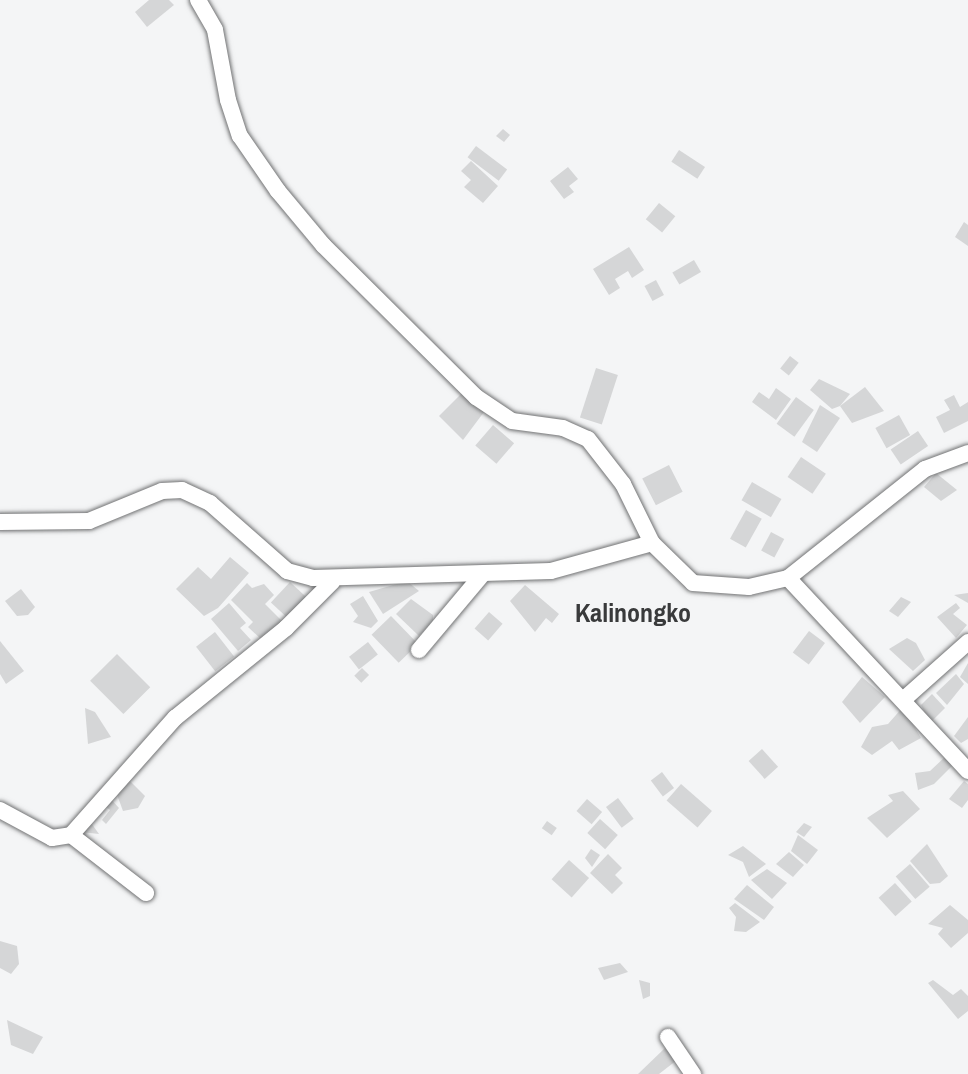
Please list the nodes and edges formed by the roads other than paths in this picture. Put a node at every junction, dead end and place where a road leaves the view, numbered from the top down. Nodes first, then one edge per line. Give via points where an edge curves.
1 (198, 0) edge
2 (968, 453) edge
3 (0, 522) edge
4 (652, 543) junction
5 (481, 576) junction
6 (788, 578) junction
7 (333, 580) junction
8 (968, 642) edge
9 (419, 650) dead end
10 (903, 700) junction
11 (968, 771) edge
12 (0, 810) edge
13 (71, 835) junction
14 (146, 893) dead end
15 (668, 1037) dead end
16 (693, 1074) edge

1 - 4 street via 215,30 240,136 278,191 323,244 476,397 512,421 563,428 588,439 623,484
2 - 6 street via 925,469
3 - 7 street via 89,521 162,491 182,490 210,503 288,571
4 - 5 street via 551,571
4 - 6 street via 693,583 749,587
5 - 7 street
5 - 9 street
6 - 10 street via 852,652
7 - 13 street via 286,628 175,718
8 - 10 street
10 - 11 street
12 - 13 street via 52,838
13 - 14 street
15 - 16 street

